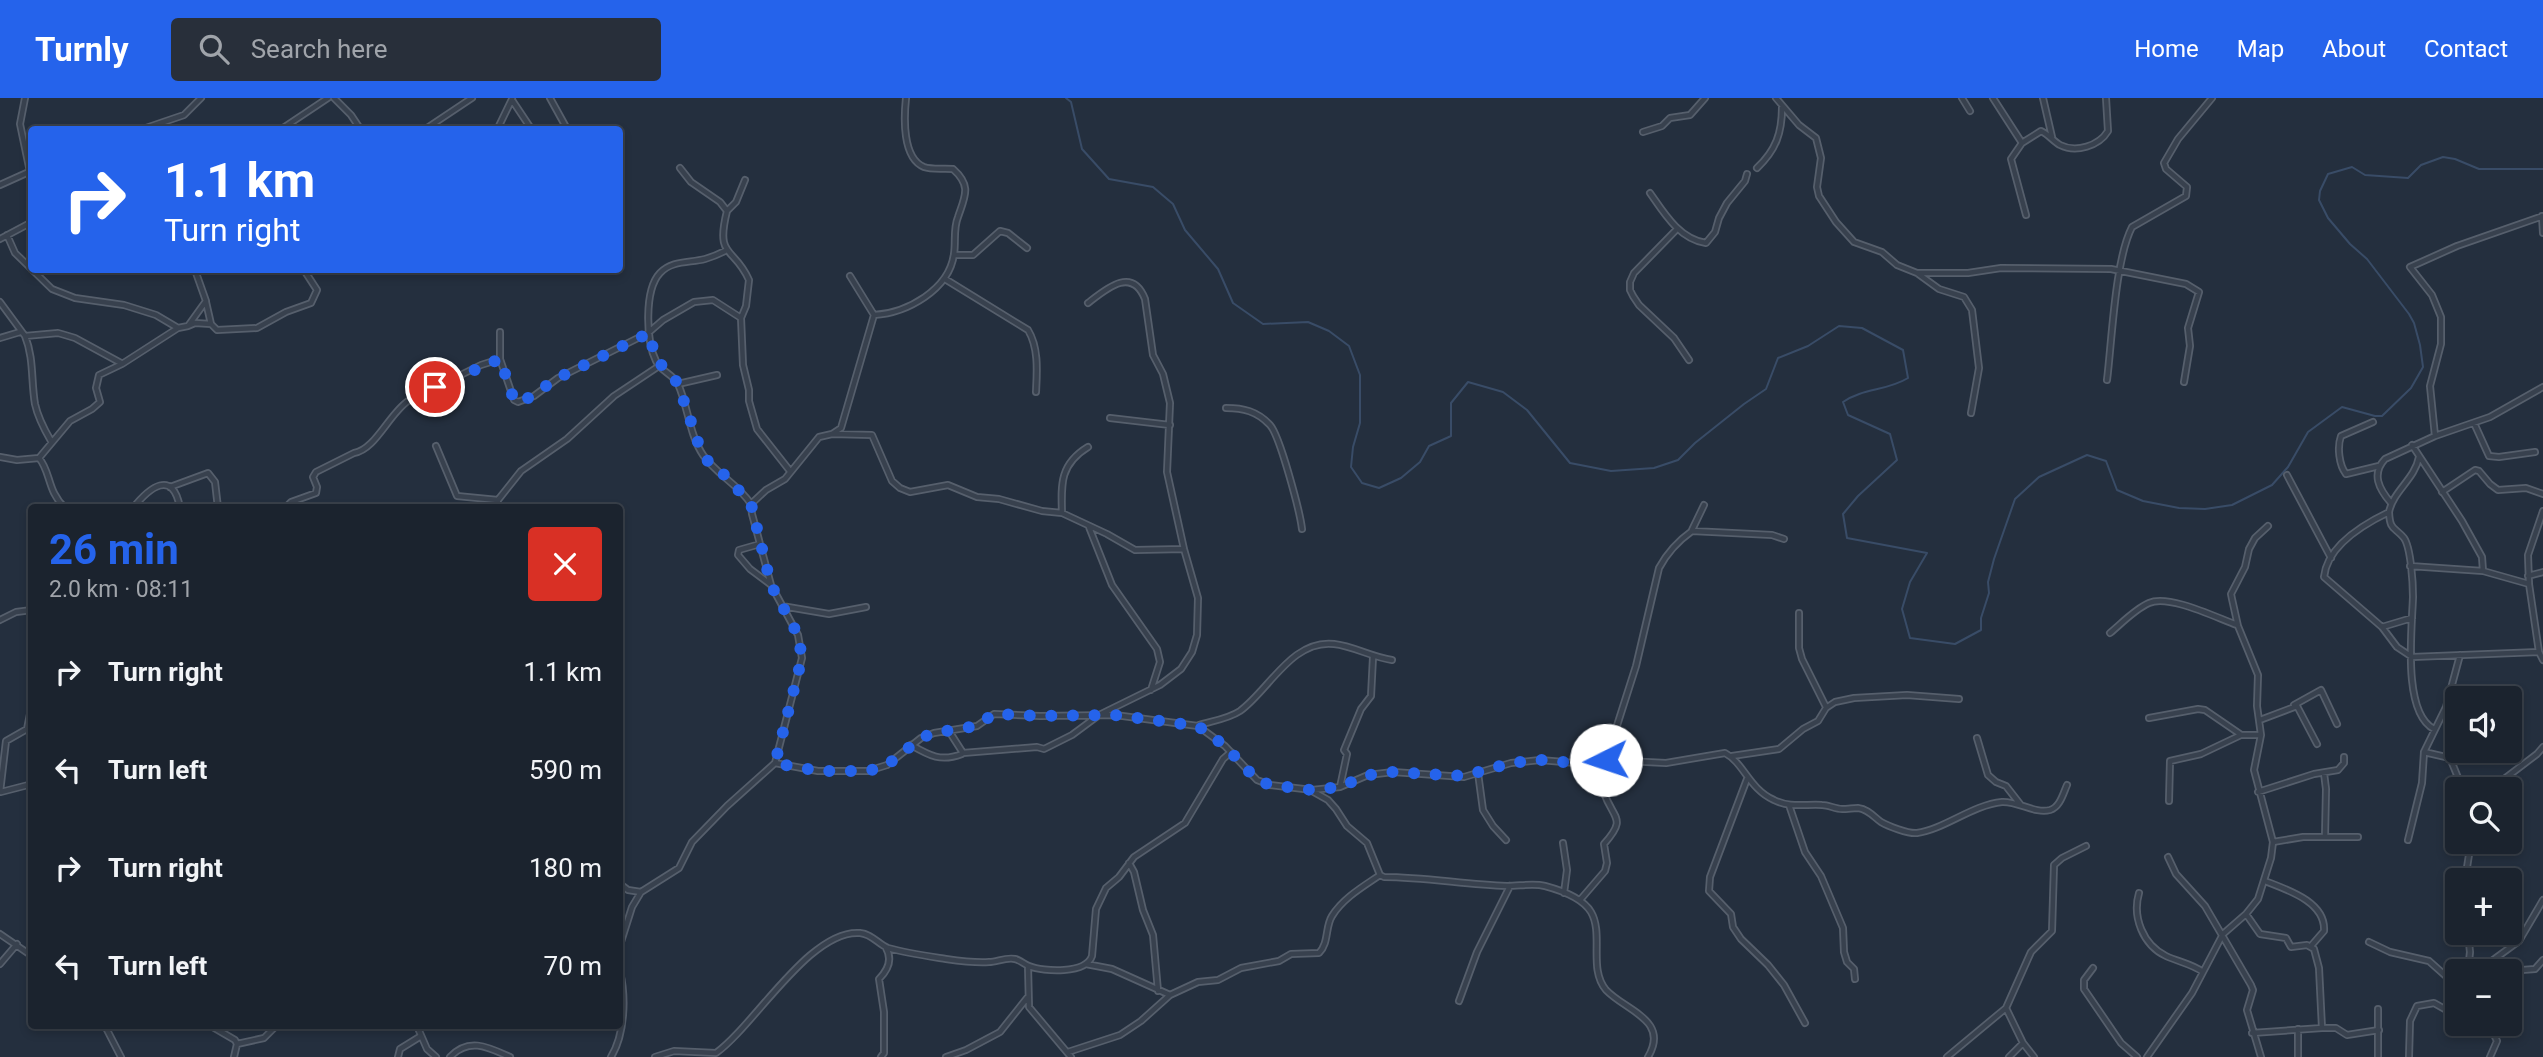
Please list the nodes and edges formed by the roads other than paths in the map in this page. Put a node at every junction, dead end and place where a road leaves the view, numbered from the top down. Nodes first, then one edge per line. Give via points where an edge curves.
1 (25, 98) edge
2 (201, 98) edge
3 (328, 98) edge
4 (334, 98) edge
5 (472, 98) edge
6 (550, 98) edge
7 (906, 98) edge
8 (1705, 98) edge
9 (1776, 98) edge
10 (1962, 98) edge
11 (1993, 98) edge
12 (2043, 98) edge
13 (2106, 98) edge
14 (2212, 98) edge
15 (512, 99) edge
16 (1782, 107) junction
17 (1970, 111) dead end
18 (152, 126) edge
19 (286, 126) edge
20 (358, 126) edge
21 (430, 126) edge
22 (499, 126) edge
23 (529, 126) edge
24 (565, 126) edge
25 (1643, 132) dead end
26 (2054, 141) junction
27 (2022, 143) junction
28 (28, 159) edge
29 (1757, 168) dead end
30 (680, 169) dead end
31 (28, 173) edge
32 (1747, 174) dead end
33 (746, 180) dead end
34 (0, 186) edge
35 (1650, 192) dead end
36 (727, 211) junction
37 (2026, 215) dead end
38 (2542, 216) edge
39 (28, 224) edge
40 (1677, 229) junction
41 (2543, 232) edge
42 (7, 235) junction
43 (0, 239) edge
44 (1027, 247) dead end
45 (726, 251) junction
46 (954, 255) junction
47 (28, 266) edge
48 (2120, 270) junction
49 (36, 273) edge
50 (196, 273) edge
51 (306, 273) edge
52 (1917, 274) junction
53 (850, 276) dead end
54 (945, 279) junction
55 (206, 301) junction
56 (0, 302) edge
57 (1088, 303) dead end
58 (874, 315) junction
59 (741, 318) junction
60 (211, 324) junction
61 (188, 326) junction
62 (178, 328) junction
63 (500, 332) dead end
64 (649, 333) junction
65 (22, 334) junction
66 (0, 338) edge
67 (500, 359) junction
68 (1689, 360) dead end
69 (122, 364) junction
70 (659, 366) junction
71 (716, 375) dead end
72 (2107, 380) dead end
73 (2184, 382) dead end
74 (678, 384) junction
75 (2543, 387) edge
76 (1036, 392) dead end
77 (1226, 408) dead end
78 (1971, 413) dead end
79 (1110, 418) dead end
80 (2373, 422) dead end
81 (2474, 424) junction
82 (1170, 425) junction
83 (832, 434) junction
84 (2435, 436) junction
85 (51, 441) junction
86 (436, 446) dead end
87 (2412, 446) junction
88 (1087, 447) dead end
89 (2535, 452) dead end
90 (0, 457) edge
91 (2419, 457) junction
92 (39, 458) junction
93 (2379, 466) junction
94 (790, 471) junction
95 (2287, 475) dead end
96 (170, 487) junction
97 (2442, 492) junction
98 (2543, 494) edge
99 (498, 500) junction
100 (2390, 503) junction
101 (62, 504) edge
102 (138, 504) edge
103 (180, 504) edge
104 (218, 504) edge
105 (289, 504) edge
106 (497, 504) edge
107 (751, 504) junction
108 (1704, 505) dead end
109 (2543, 511) edge
110 (2389, 512) junction
111 (1062, 513) junction
112 (2269, 526) dead end
113 (1088, 527) junction
114 (1302, 529) dead end
115 (1692, 531) junction
116 (1784, 540) dead end
117 (760, 544) junction
118 (1184, 549) junction
119 (2330, 558) junction
120 (2410, 566) junction
121 (2483, 571) junction
122 (2543, 572) edge
123 (2528, 576) junction
124 (2529, 584) junction
125 (771, 585) junction
126 (781, 606) junction
127 (866, 607) dead end
128 (28, 610) edge
129 (1799, 613) dead end
130 (2412, 618) junction
131 (0, 620) edge
132 (2238, 626) junction
133 (2382, 627) junction
134 (2110, 633) dead end
135 (2539, 652) junction
136 (2460, 655) junction
137 (1373, 657) junction
138 (2412, 657) junction
139 (1392, 660) dead end
140 (2543, 660) edge
141 (1151, 690) junction
142 (1959, 699) dead end
143 (2294, 705) junction
144 (1826, 708) junction
145 (1099, 715) junction
146 (2149, 718) dead end
147 (2260, 720) junction
148 (2337, 724) dead end
149 (1198, 726) junction
150 (2434, 729) junction
151 (28, 730) edge
152 (949, 731) junction
153 (2241, 734) junction
154 (2261, 735) junction
155 (1977, 738) dead end
156 (2317, 744) dead end
157 (911, 745) junction
158 (2543, 747) edge
159 (1231, 752) junction
160 (2424, 752) junction
161 (963, 753) junction
162 (1732, 757) junction
163 (2344, 757) dead end
164 (1606, 760) junction
165 (1622, 762) junction
166 (775, 763) junction
167 (1478, 773) junction
168 (2323, 773) junction
169 (2458, 777) edge
170 (2507, 777) edge
171 (1747, 779) junction
172 (28, 784) edge
173 (2067, 785) dead end
174 (1340, 787) junction
175 (1312, 790) junction
176 (0, 792) edge
177 (2258, 792) junction
178 (2169, 802) dead end
179 (2020, 804) junction
180 (1789, 805) junction
181 (2325, 837) junction
182 (2358, 837) dead end
183 (1506, 839) dead end
184 (2408, 840) dead end
185 (2273, 842) junction
186 (1563, 843) dead end
187 (2086, 846) dead end
188 (2168, 857) dead end
189 (1129, 862) junction
190 (1380, 875) junction
191 (2265, 881) junction
192 (623, 886) edge
193 (1510, 886) junction
194 (641, 892) junction
195 (1564, 892) junction
196 (2139, 893) dead end
197 (1580, 900) junction
198 (2543, 900) edge
199 (2246, 914) junction
200 (0, 934) edge
201 (2223, 934) junction
202 (623, 936) edge
203 (2369, 942) dead end
204 (17, 944) junction
205 (2312, 946) junction
206 (886, 947) junction
207 (28, 953) edge
208 (2496, 959) edge
209 (2543, 960) edge
210 (0, 964) edge
211 (1086, 964) junction
212 (1028, 966) junction
213 (2093, 968) dead end
214 (2522, 970) edge
215 (2203, 972) junction
216 (2445, 975) edge
217 (1855, 979) dead end
218 (1158, 991) junction
219 (1170, 995) junction
220 (1028, 997) junction
221 (1459, 1001) dead end
222 (2006, 1008) junction
223 (2378, 1009) dead end
224 (2445, 1009) edge
225 (1805, 1023) dead end
226 (2322, 1028) junction
227 (107, 1029) edge
228 (217, 1029) edge
229 (273, 1029) edge
230 (419, 1029) edge
231 (620, 1029) edge
232 (2298, 1029) junction
233 (2379, 1030) junction
234 (2252, 1033) junction
235 (421, 1036) junction
236 (2496, 1037) edge
237 (2023, 1043) junction
238 (237, 1044) junction
239 (1070, 1054) edge
240 (717, 1055) edge
241 (121, 1057) edge
242 (234, 1057) edge
243 (398, 1057) edge
244 (436, 1057) edge
245 (450, 1057) edge
246 (510, 1057) edge
247 (611, 1057) edge
248 (655, 1057) edge
249 (881, 1057) edge
250 (946, 1057) edge
251 (1648, 1057) edge
252 (1947, 1057) edge
253 (2009, 1057) edge
254 (2034, 1057) edge
255 (2137, 1057) edge
256 (2147, 1057) edge
257 (2261, 1057) edge
258 (2298, 1057) edge
259 (2378, 1057) edge
260 (2409, 1057) edge
261 (2490, 1057) edge

1 - 28 street via 20,124
2 - 18 street via 184,115
3 - 19 street
4 - 20 street
5 - 21 street
6 - 24 street
7 - 46 street via 909,148 916,160 925,167 953,169 965,183
8 - 25 street via 1690,116 1670,118
9 - 16 street
10 - 17 street
11 - 27 street
12 - 26 street
13 - 26 street via 2109,121 2104,137 2072,149
14 - 48 street via 2164,163 2187,187 2186,196 2132,227
15 - 22 street
15 - 23 street
16 - 29 street via 1778,142
16 - 52 street via 1816,138 1821,158 1817,187 1836,222 1854,242
26 - 27 street via 2041,131
27 - 37 street via 2011,159
30 - 36 street
31 - 34 street
32 - 40 street via 1710,241 1699,242
33 - 36 street
35 - 40 street
36 - 45 street via 722,234
38 - 41 street
38 - 84 street via 2410,267 2432,295 2441,317 2441,344 2430,386
39 - 42 street
40 - 68 street via 1634,273 1630,290
42 - 43 street
42 - 47 street via 15,253
44 - 46 street via 1000,231 973,254
45 - 59 street via 749,280
45 - 64 street via 661,271 651,295
46 - 54 street
48 - 52 street via 2001,268
48 - 72 street
48 - 73 street via 2186,284 2199,292 2188,328
49 - 62 street via 52,289 75,298 124,305
50 - 55 street
51 - 60 street via 317,290 311,303 257,328 224,331
52 - 78 street via 1939,289 1964,297 1972,310 1979,368
53 - 58 street
54 - 58 street via 905,309
54 - 76 street via 1028,330 1037,368
55 - 60 street
55 - 61 street
56 - 65 street
57 - 82 street via 1122,283 1134,283 1142,290 1153,355 1170,403
58 - 83 street via 841,428
59 - 64 street via 713,300 694,302
59 - 94 street via 745,378 757,429
60 - 61 street
61 - 62 street
62 - 69 street
63 - 67 street
64 - 67 street via 558,378 522,402 514,400
64 - 70 street
65 - 66 street
65 - 69 street via 65,335
65 - 85 street via 32,359 36,405
67 - 105 street via 398,408 361,452 316,472 316,493
69 - 85 street via 99,375 100,402 70,421
70 - 74 street
70 - 99 street via 521,471
71 - 74 street
74 - 107 street via 701,451
75 - 81 street
77 - 114 street via 1245,408 1273,428
79 - 82 street
80 - 93 street via 2341,436 2340,453 2346,474
81 - 84 street
81 - 89 street via 2489,456
82 - 118 street via 1167,472
83 - 94 street via 819,437
83 - 111 street via 872,435 892,481 910,492 948,485 977,497
84 - 87 street
85 - 92 street
86 - 99 street via 457,496
87 - 91 street
87 - 93 street
88 - 111 street via 1065,469
90 - 92 street
91 - 97 street
91 - 100 street via 2415,472
92 - 101 street
93 - 100 street via 2377,481
94 - 107 street
95 - 119 street
96 - 102 street via 154,486
96 - 103 street
96 - 104 street via 208,472 215,482
97 - 98 street via 2475,470 2498,489 2526,488
97 - 121 street via 2482,556
99 - 106 street
100 - 110 street
107 - 117 street
108 - 115 street
109 - 123 street via 2528,555
110 - 119 street via 2366,524
110 - 120 street via 2390,525 2406,542
111 - 113 street
112 - 132 street via 2255,538 2231,594
113 - 118 street via 1135,550
113 - 141 street via 1112,585 1157,649 1160,662
115 - 116 street via 1772,535
115 - 164 street via 1672,548 1659,568 1636,666
117 - 125 street
117 - 125 street via 739,550 738,555
118 - 141 street via 1198,598 1197,635 1181,669
119 - 133 street via 2324,569 2327,581
120 - 121 street
120 - 130 street
121 - 124 street
122 - 123 street
123 - 124 street
124 - 135 street
125 - 126 street
126 - 127 street via 829,614
126 - 166 street via 798,635 802,658
128 - 131 street
129 - 144 street via 1802,659
130 - 133 street
130 - 138 street
132 - 134 street via 2160,600 2142,607
132 - 147 street via 2258,675
133 - 138 street via 2397,647
135 - 136 street
135 - 140 street
136 - 138 street
136 - 150 street via 2446,707
137 - 139 street
137 - 149 street via 1335,644 1311,647 1292,659 1241,710
137 - 174 street via 1371,696 1347,739
138 - 150 street via 2419,716
141 - 145 street
142 - 144 street via 1907,695 1854,698
143 - 147 street
143 - 148 street via 2321,690
143 - 156 street
144 - 162 street via 1818,721 1779,749
145 - 149 street
145 - 152 street via 994,714 976,726
145 - 161 street via 1044,749
146 - 153 street via 2204,710
147 - 154 street
149 - 159 street
150 - 160 street
151 - 176 street via 6,741
152 - 157 street via 927,735
152 - 161 street
153 - 154 street
153 - 178 street via 2201,754 2170,761
154 - 177 street via 2254,770
155 - 179 street via 1989,775 2006,786
157 - 161 street via 934,757
157 - 166 street via 887,765 868,771 818,771
158 - 170 street
159 - 175 street via 1264,783
159 - 189 street via 1185,823
160 - 169 street via 2450,758
160 - 184 street via 2422,783
162 - 165 street via 1725,753 1666,763
162 - 171 street
163 - 168 street via 2338,770
164 - 165 street
164 - 167 street via 1587,764 1521,762
165 - 197 street via 1604,793 1618,823 1604,844 1605,871
166 - 194 street via 692,842 680,868
167 - 174 street via 1456,777 1393,772 1368,775
167 - 183 street via 1483,810
168 - 177 street
168 - 181 street
171 - 180 street via 1769,798
171 - 225 street via 1710,877 1709,891 1731,914 1741,939 1784,985
172 - 176 street
173 - 179 street via 2052,810
174 - 175 street
175 - 190 street via 1328,800 1367,843
177 - 185 street
179 - 180 street via 1993,803 1916,833 1884,824 1860,808
180 - 217 street via 1805,852 1821,876 1843,928 1844,952
181 - 182 street
181 - 185 street
185 - 191 street
186 - 195 street
187 - 222 street via 2054,865 2052,931 2031,952
188 - 201 street
189 - 211 street via 1100,897 1092,956
189 - 218 street via 1153,935
190 - 193 street
190 - 219 street via 1332,916 1319,953 1295,953 1279,961 1247,966
191 - 199 street
191 - 205 street via 2320,910 2324,931
192 - 194 street
193 - 195 street via 1542,885
193 - 221 street
194 - 202 street
195 - 197 street
196 - 215 street via 2136,913 2150,943 2166,956
197 - 251 street via 1593,914 1604,987 1636,1011 1653,1031 1655,1045
198 - 208 street via 2519,942
199 - 201 street
199 - 205 street via 2260,934 2286,938 2291,947
200 - 204 street
201 - 215 street
201 - 234 street via 2253,990 2246,1010
203 - 216 street via 2429,961
204 - 207 street
204 - 210 street
205 - 226 street via 2319,968
206 - 212 street via 975,962 1012,958
206 - 240 street via 860,933 841,935 822,946 785,979
206 - 249 street via 887,971 879,979 884,1012
209 - 214 street via 2535,969
211 - 212 street via 1058,971
211 - 218 street via 1112,969
212 - 220 street
213 - 255 street via 2084,980 2084,989 2121,1043
215 - 256 street
218 - 219 street
219 - 239 street via 1120,1035
220 - 239 street via 1033,1015
220 - 250 street via 1000,1032
222 - 237 street
222 - 252 street
223 - 233 street
224 - 260 street via 2434,1003 2417,1006 2410,1021
226 - 232 street
226 - 233 street via 2336,1028 2347,1035
227 - 241 street
228 - 238 street
229 - 238 street via 264,1038
230 - 235 street
231 - 247 street
232 - 234 street
232 - 258 street
233 - 259 street
234 - 257 street
235 - 243 street via 400,1049
235 - 244 street
236 - 261 street
237 - 253 street
237 - 254 street
238 - 242 street
240 - 248 street via 674,1051
245 - 246 street via 462,1047 478,1044

